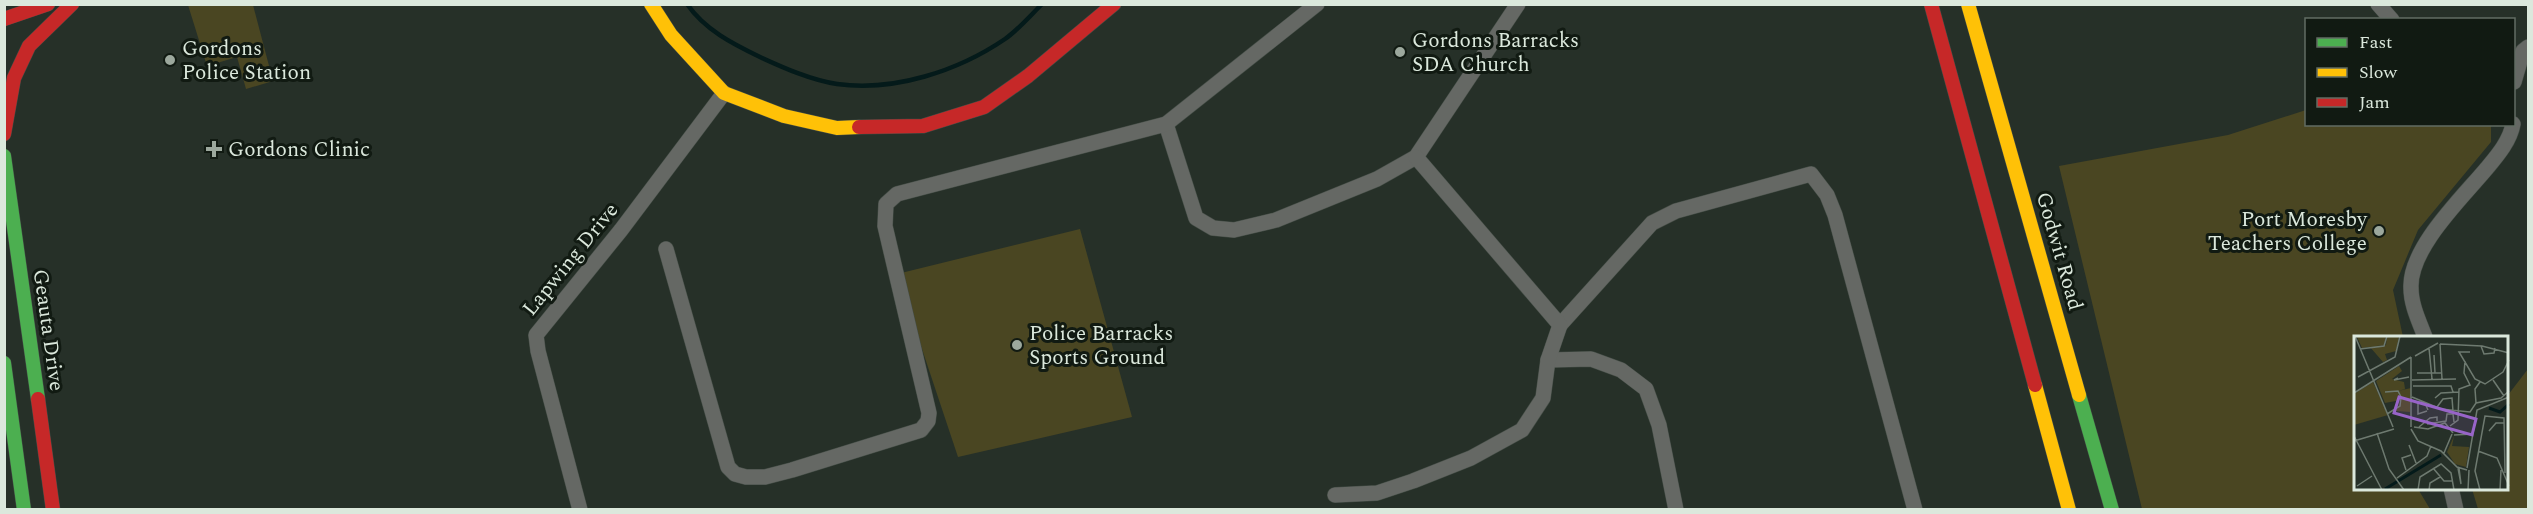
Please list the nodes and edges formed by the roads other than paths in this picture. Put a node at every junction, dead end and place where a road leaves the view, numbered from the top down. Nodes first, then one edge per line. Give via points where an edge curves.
1 (48, 4) edge
2 (72, 4) edge
3 (651, 4) edge
4 (1114, 4) edge
5 (1317, 4) edge
6 (1518, 4) edge
7 (1931, 4) edge
8 (1968, 4) edge
9 (2378, 4) edge
10 (7, 15) edge
11 (2390, 18) edge
12 (2522, 49) edge
13 (2515, 78) edge
14 (724, 93) junction
15 (1166, 124) junction
16 (2511, 126) edge
17 (4, 134) edge
18 (4, 156) edge
19 (1416, 157) junction
20 (666, 249) dead end
21 (1560, 325) junction
22 (2425, 336) edge
23 (1548, 360) junction
24 (4, 363) edge
25 (2451, 490) edge
26 (1335, 495) dead end
27 (24, 510) edge
28 (53, 510) edge
29 (580, 510) edge
30 (1676, 510) edge
31 (1915, 510) edge
32 (2069, 510) edge
33 (2112, 510) edge
34 (2456, 510) edge

1 - 10 main road
2 - 17 main road via 29,46 14,78
3 - 14 main road via 671,34
4 - 14 main road via 1028,76 984,106 923,126 837,128 784,116
5 - 15 street
6 - 19 street
7 - 32 main road
8 - 33 main road, Godwit Road
9 - 11 street
12 - 13 street
14 - 29 street, Lapwing Drive via 536,335
15 - 19 street via 1196,218 1213,228 1234,230 1276,220 1377,179
15 - 20 street via 897,194 886,204 885,226 928,421 921,430 899,438 765,477 746,477 728,467
16 - 22 street via 2501,151 2449,214 2414,266 2410,287
18 - 28 main road, Geauta Drive
19 - 21 street
21 - 23 street
21 - 31 street via 1652,223 1676,211 1810,174 1827,195 1835,215
23 - 26 street via 1543,398 1522,430 1471,458 1413,482 1377,493
23 - 30 street via 1591,359 1622,370 1646,389 1659,425
24 - 27 main road
25 - 34 street

